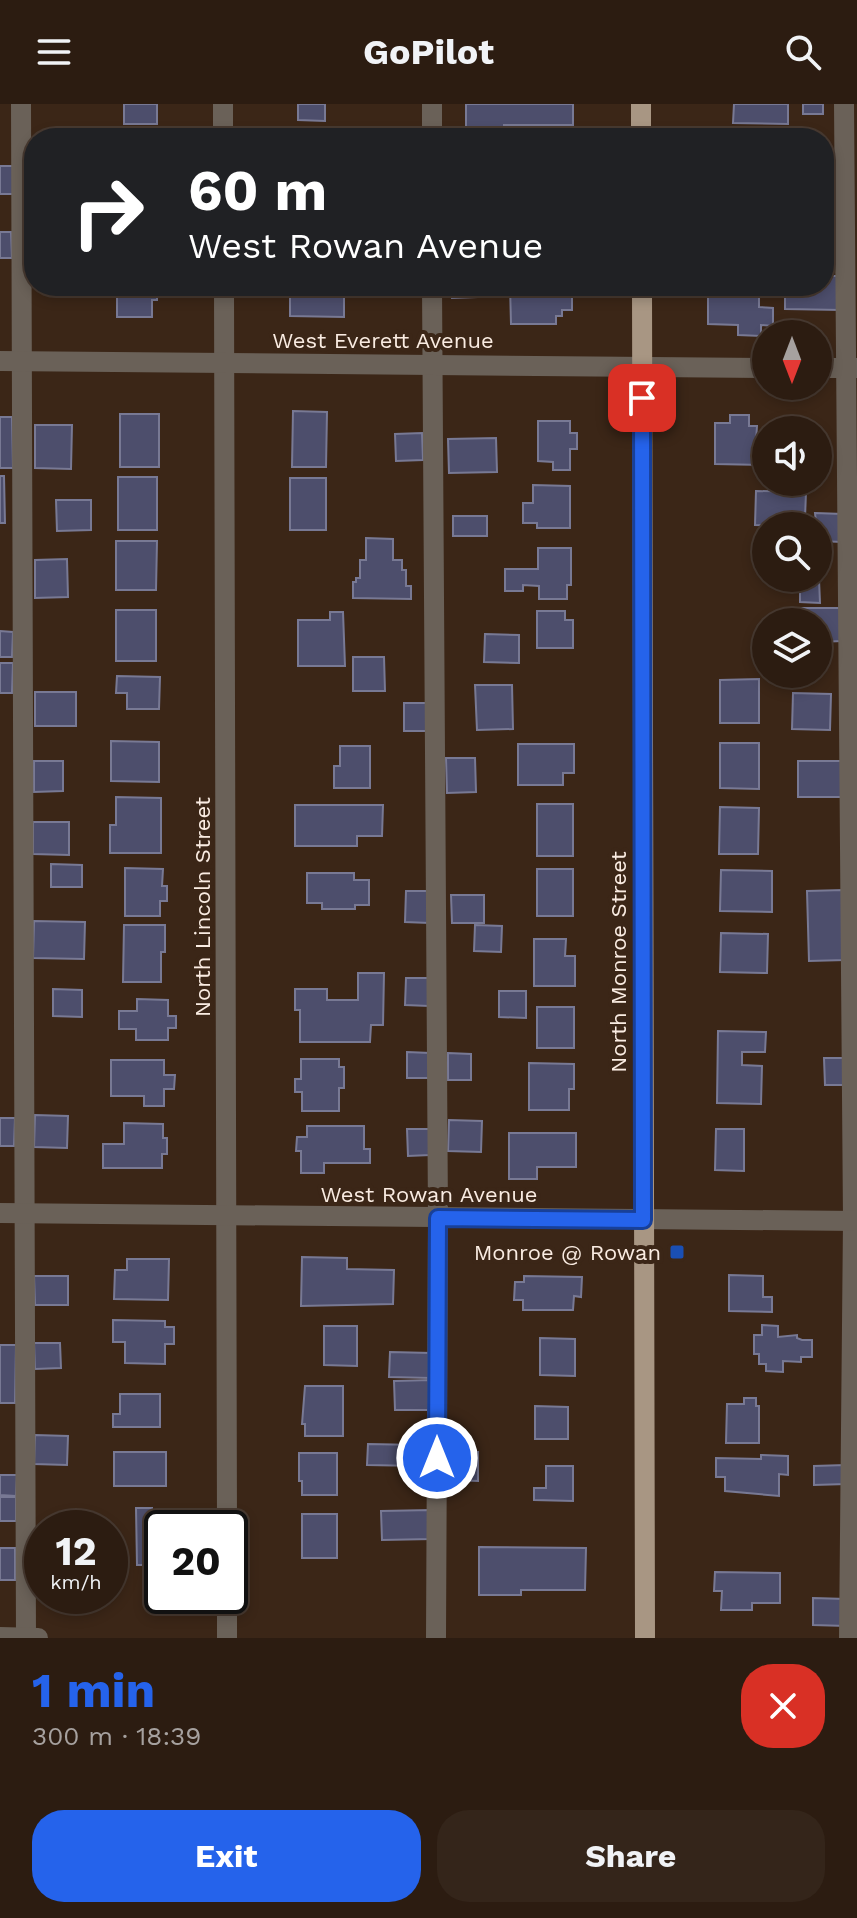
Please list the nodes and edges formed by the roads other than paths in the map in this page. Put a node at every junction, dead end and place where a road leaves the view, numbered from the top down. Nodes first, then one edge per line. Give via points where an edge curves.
1 (21, 104) edge
2 (223, 104) edge
3 (432, 104) edge
4 (641, 104) edge
5 (844, 104) edge
6 (223, 128) edge
7 (432, 128) edge
8 (641, 128) edge
9 (224, 296) edge
10 (432, 296) edge
11 (642, 296) edge
12 (0, 361) edge
13 (22, 361) junction
14 (224, 363) junction
15 (433, 364) junction
16 (642, 366) junction
17 (752, 368) edge
18 (851, 368) edge
19 (0, 1213) edge
20 (24, 1213) junction
21 (227, 1217) junction
22 (438, 1218) junction
23 (643, 1220) junction
24 (855, 1220) edge
25 (227, 1510) edge
26 (227, 1614) edge
27 (0, 1637) edge
28 (26, 1638) edge
29 (38, 1638) edge
30 (227, 1638) edge
31 (436, 1638) edge
32 (645, 1638) edge
33 (849, 1638) edge

1 - 13 street
2 - 6 street
3 - 7 street
4 - 8 main road
5 - 18 street
9 - 14 street, North Lincoln Street
10 - 15 street
11 - 16 main road, North Monroe Street
12 - 13 street, West Everett Avenue
13 - 14 street, West Everett Avenue
13 - 20 street
14 - 15 street, West Everett Avenue
14 - 21 street, North Lincoln Street
15 - 16 street, West Everett Avenue
15 - 22 street
16 - 17 street, West Everett Avenue
16 - 23 main road, North Monroe Street
18 - 24 street
19 - 20 street, West Rowan Avenue
20 - 21 street, West Rowan Avenue
20 - 28 street
21 - 22 street, West Rowan Avenue
21 - 25 street, North Lincoln Street
22 - 23 street, West Rowan Avenue
22 - 31 street
23 - 24 street, West Rowan Avenue
23 - 32 main road, North Monroe Street
24 - 33 street
26 - 30 street
27 - 28 street
28 - 29 street

